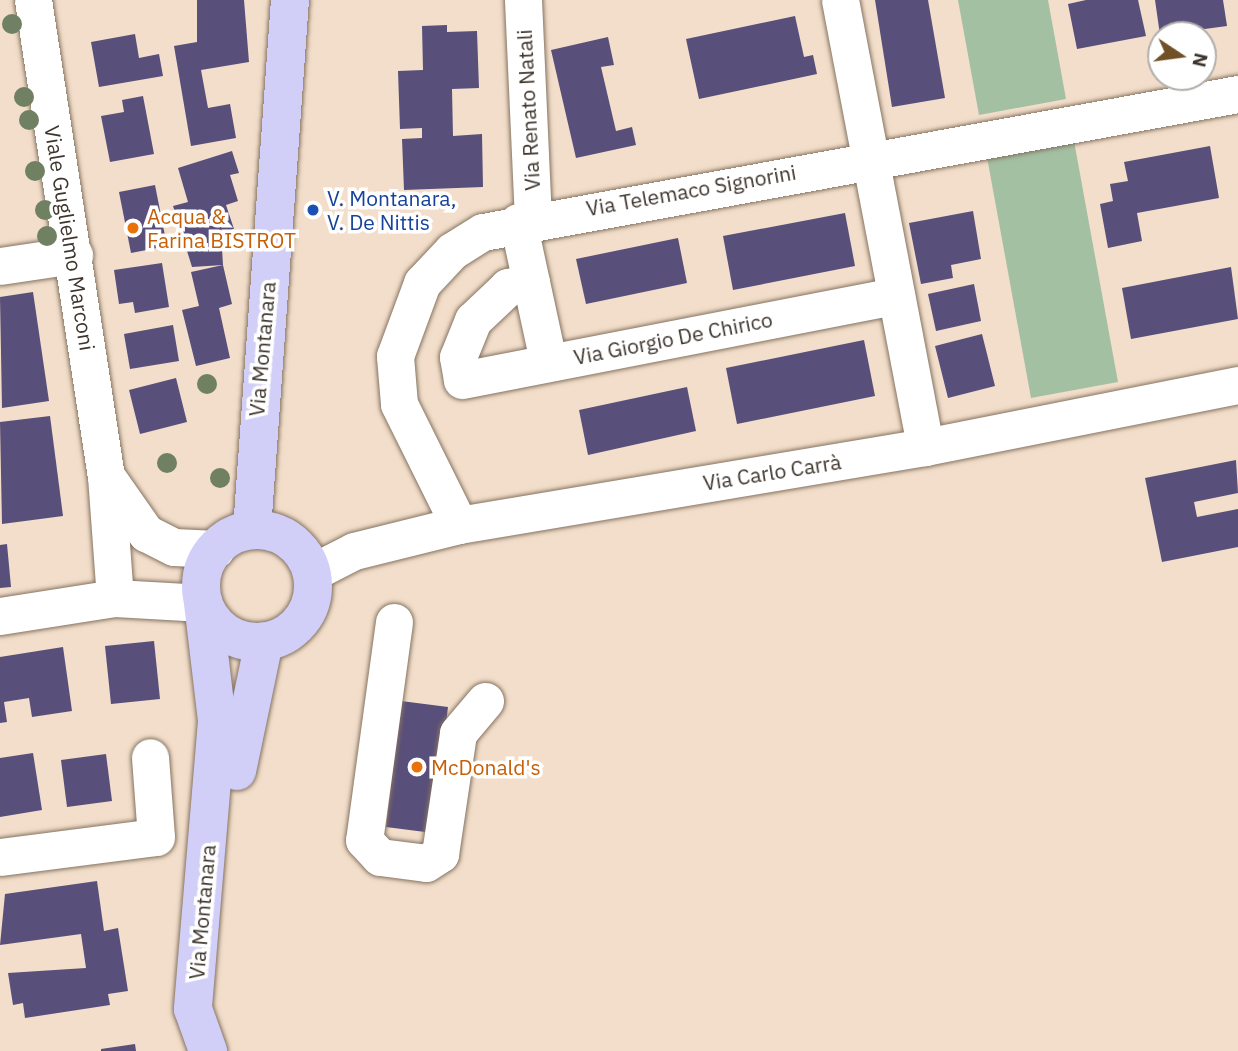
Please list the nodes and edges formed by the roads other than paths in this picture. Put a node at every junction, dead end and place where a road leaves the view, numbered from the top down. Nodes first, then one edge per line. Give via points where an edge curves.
1 (33, 0) edge
2 (290, 0) edge
3 (523, 0) edge
4 (840, 0) edge
5 (1238, 94) edge
6 (870, 158) junction
7 (525, 220) junction
8 (74, 255) junction
9 (0, 266) edge
10 (531, 282) junction
11 (896, 296) junction
12 (548, 361) junction
13 (1238, 385) edge
14 (925, 447) junction
15 (106, 476) junction
16 (459, 525) junction
17 (252, 530) junction
18 (215, 548) junction
19 (311, 573) junction
20 (115, 598) junction
21 (203, 603) junction
22 (0, 616) edge
23 (394, 622) dead end
24 (264, 642) junction
25 (485, 702) dead end
26 (149, 757) dead end
27 (0, 857) edge
28 (209, 1051) edge

1 - 8 street, Viale Guglielmo Marconi
2 - 17 main road, Via Montanara
3 - 7 street, Via Renato Natali
4 - 6 street
5 - 6 street, Via Telemaco Signorini
6 - 7 street, Via Telemaco Signorini
6 - 11 street
7 - 10 street, Via Giorgio De Chirico
7 - 16 street, Via Telemaco Signorini via 483,232 430,275 405,315 395,356 399,404 445,486
8 - 9 street
8 - 15 street, Viale Guglielmo Marconi
10 - 12 street, Via Giorgio De Chirico
10 - 12 street via 499,293 473,320 458,357 463,380
11 - 12 street, Via Giorgio De Chirico
11 - 14 street
13 - 14 street, Via Carlo Carrà
14 - 16 street, Via Carlo Carrà
15 - 18 street, Viale Guglielmo Marconi via 146,533 174,547
15 - 20 street, Viale Guglielmo Marconi
16 - 19 street, Via Carlo Carrà via 354,551
17 - 18 main road
17 - 19 main road via 282,536
18 - 21 main road via 201,584
19 - 24 main road via 308,610 282,636
20 - 21 street
20 - 22 street
21 - 24 main road via 234,638
21 - 28 main road, Via Montanara via 217,721 193,1009
23 - 25 street via 364,840 369,849 380,857 426,863 440,854 458,733
24 - 28 main road, Via Montanara via 243,721 220,1018
26 - 27 street via 156,837

